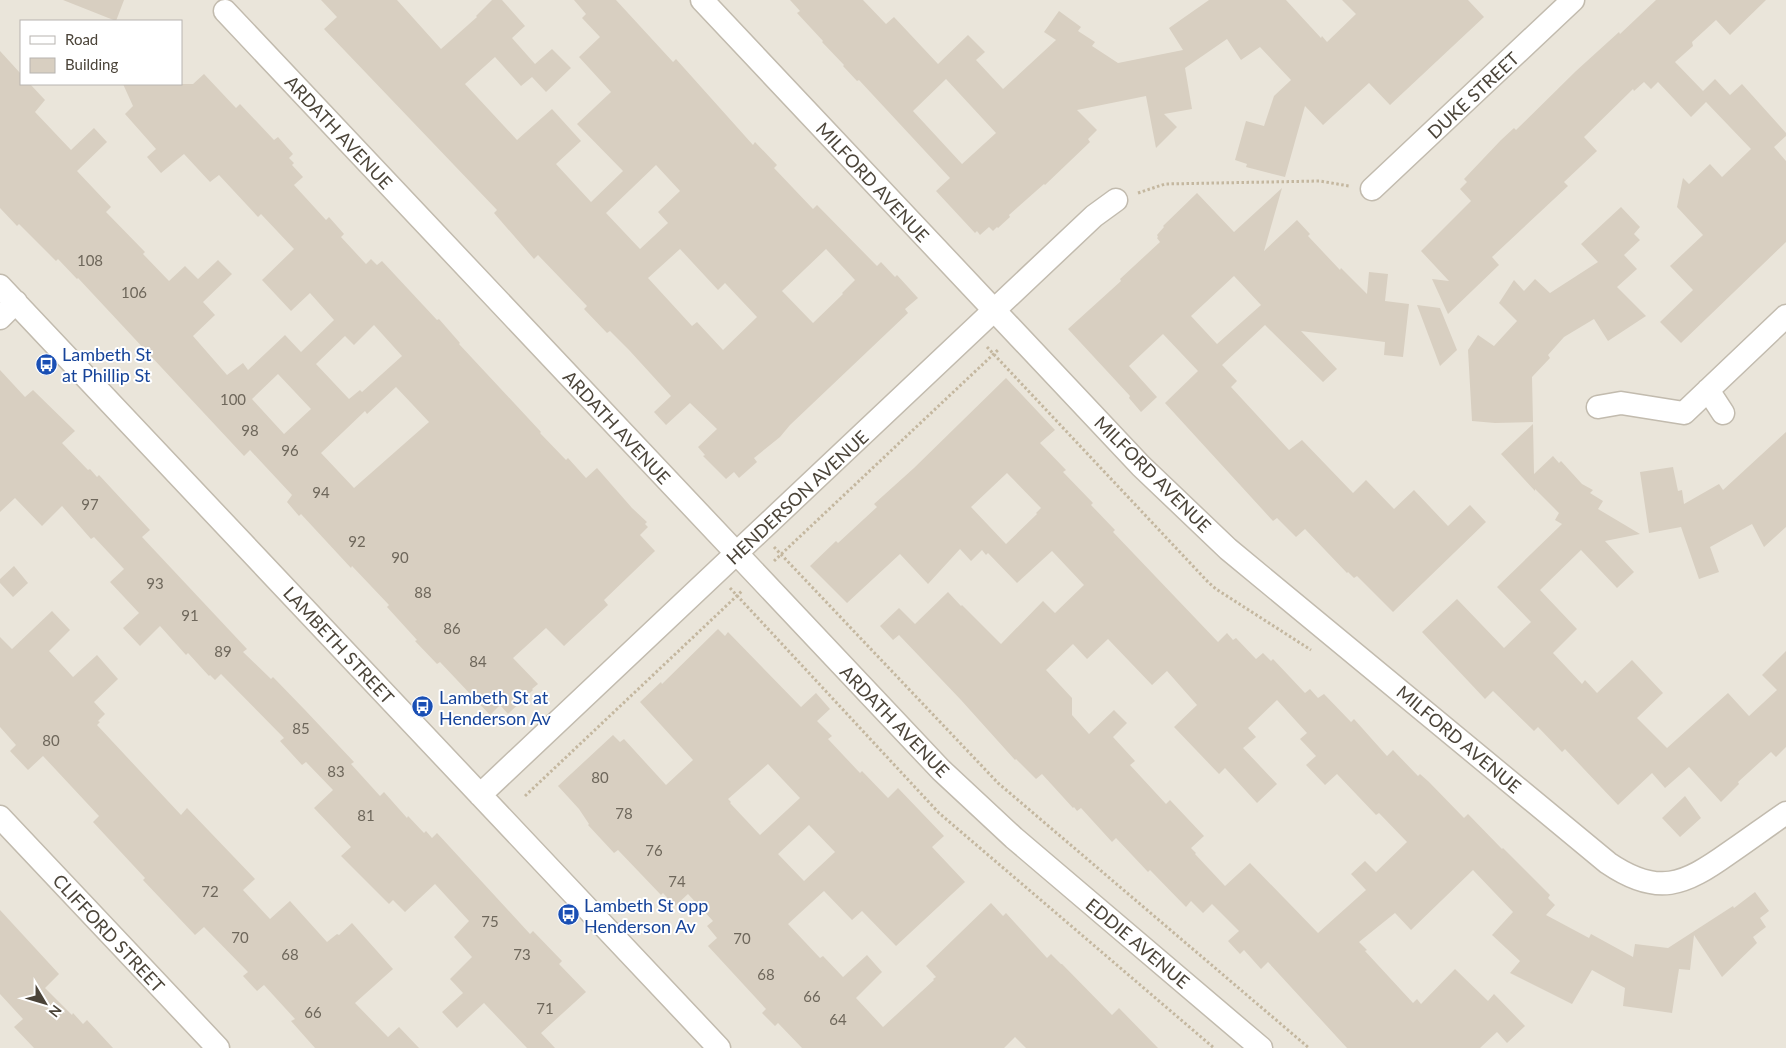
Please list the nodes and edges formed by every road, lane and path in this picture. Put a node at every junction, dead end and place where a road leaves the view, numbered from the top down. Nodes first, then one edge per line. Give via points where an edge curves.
1 (702, 0) edge
2 (1573, 0) edge
3 (225, 11) dead end
4 (1372, 189) joint
5 (1116, 200) joint
6 (0, 286) edge
7 (8, 310) edge
8 (994, 311) junction
9 (1786, 316) edge
10 (1708, 390) junction
11 (1598, 407) dead end
12 (1723, 413) dead end
13 (760, 532) junction
14 (736, 554) junction
15 (480, 795) junction
16 (1786, 813) edge
17 (0, 817) edge
18 (1014, 838) joint
19 (218, 1048) edge
20 (719, 1048) edge
21 (1261, 1048) edge
22 (1309, 1048) edge

1 - 8 street, MILFORD AVENUE
2 - 4 street, DUKE STREET
3 - 14 street, ARDATH AVENUE
4 - 5 path via 1320,181 1165,184
5 - 8 street, HENDERSON AVENUE via 1094,216
6 - 7 street, LAMBETH STREET
7 - 15 street, LAMBETH STREET
8 - 13 street, HENDERSON AVENUE
8 - 16 street, MILFORD AVENUE via 1141,466 1228,549 1608,863 1628,876 1659,883 1676,882 1696,875
9 - 10 street
10 - 11 street via 1684,413 1621,403
10 - 12 street
13 - 14 street, HENDERSON AVENUE
13 - 22 path via 998,783
14 - 15 street, HENDERSON AVENUE
14 - 18 street, ARDATH AVENUE via 934,763
15 - 20 street, LAMBETH STREET
17 - 19 street, CLIFFORD STREET
18 - 21 street, EDDIE AVENUE

